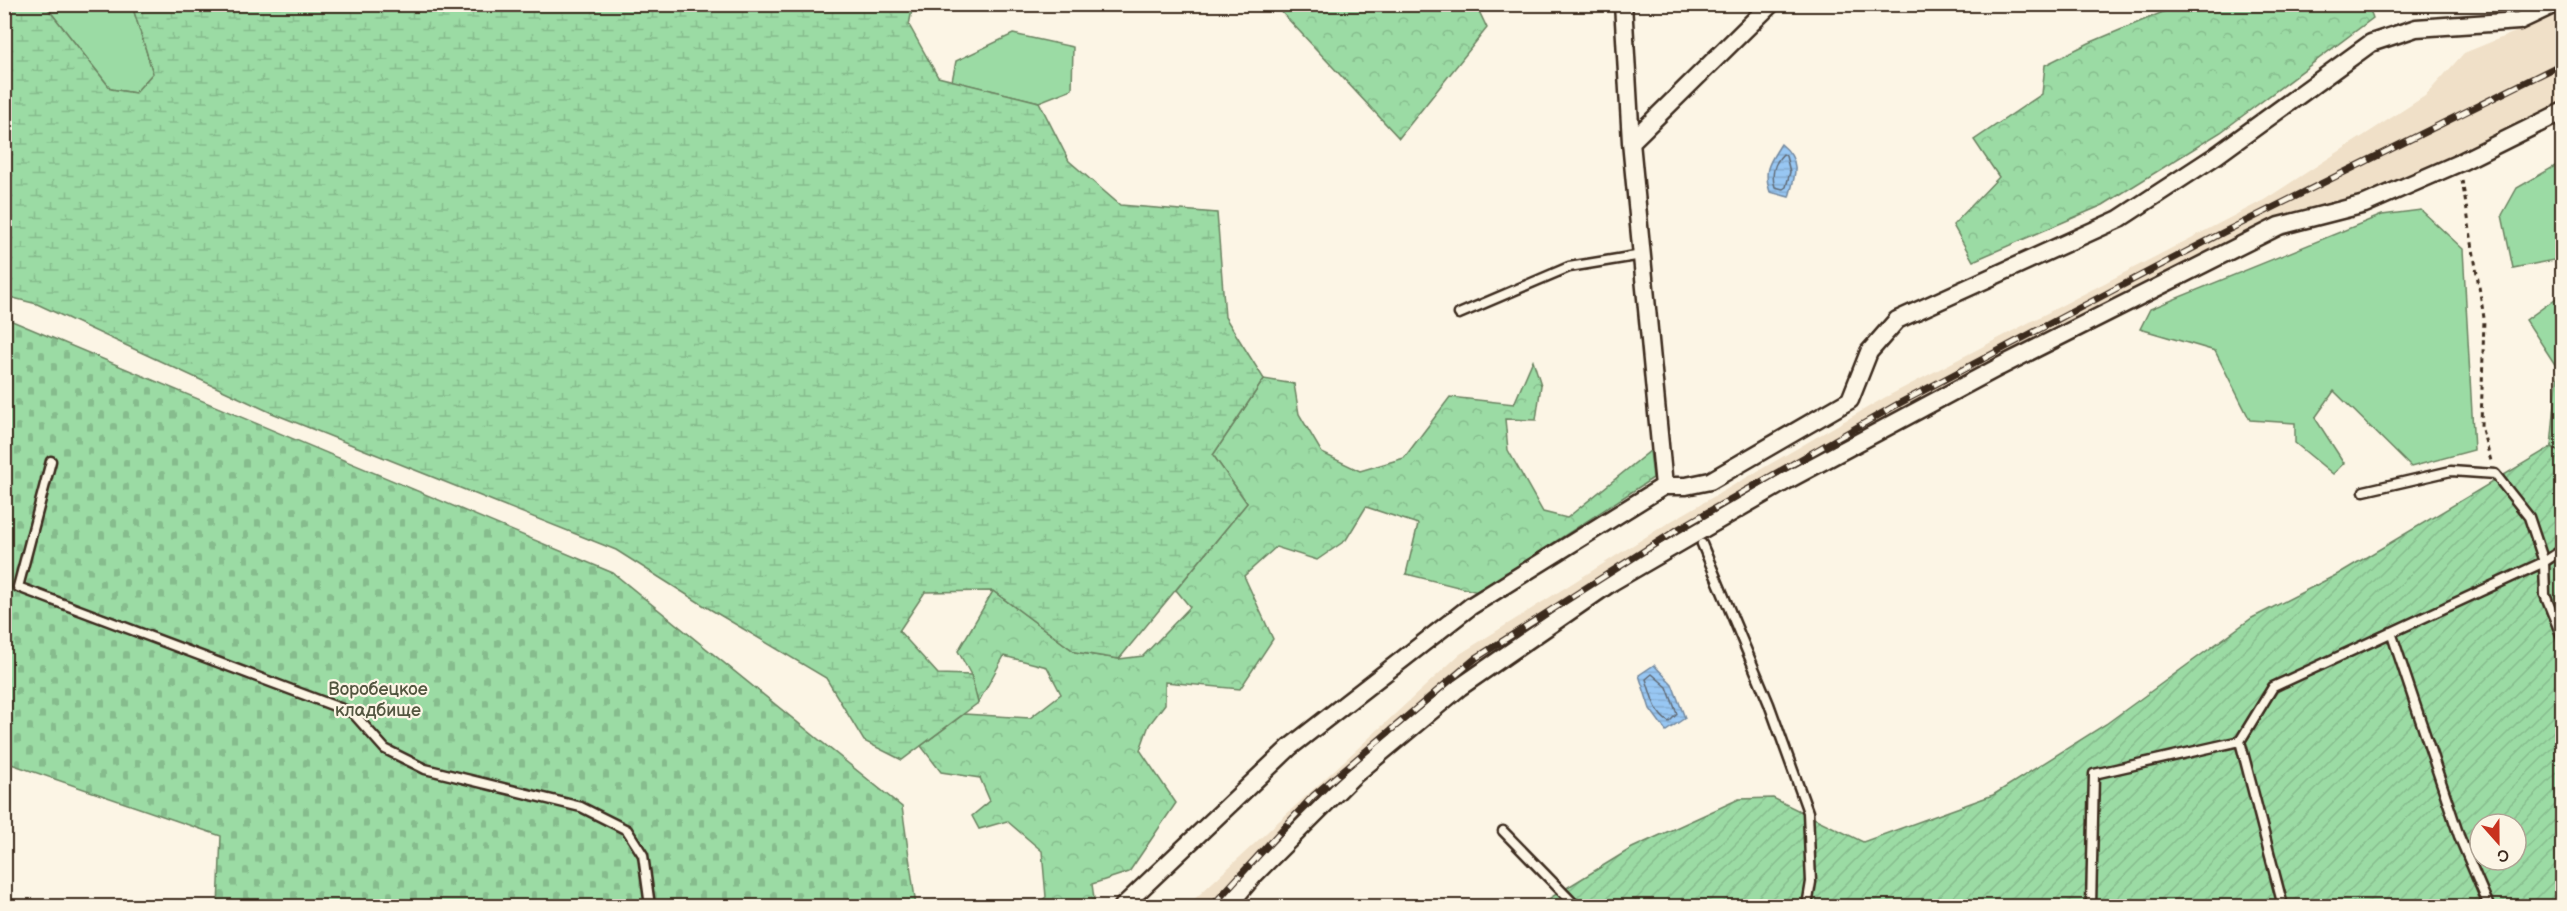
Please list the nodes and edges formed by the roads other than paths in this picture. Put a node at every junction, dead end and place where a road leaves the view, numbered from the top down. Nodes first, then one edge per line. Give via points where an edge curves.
1 (1623, 4) edge
2 (1771, 4) edge
3 (2554, 4) edge
4 (2562, 112) edge
5 (1630, 142) junction
6 (1642, 255) junction
7 (1460, 314) dead end
8 (51, 461) dead end
9 (1665, 486) junction
10 (2364, 491) dead end
11 (1702, 544) dead end
12 (2562, 550) edge
13 (2544, 562) junction
14 (2391, 632) junction
15 (2562, 636) edge
16 (2240, 741) junction
17 (1503, 831) dead end
18 (650, 906) edge
19 (1123, 906) edge
20 (1228, 906) edge
21 (1576, 906) edge
22 (1807, 906) edge
23 (2091, 906) edge
24 (2283, 906) edge
25 (2488, 906) edge

1 - 5 street
2 - 5 street
3 - 9 street via 2519,21 2416,28 2371,43 2217,155 2119,219 1897,320 1869,352 1850,400 1710,481
4 - 20 street via 2365,204 2279,226 1958,389 1786,481 1612,582 1460,687 1352,777
5 - 6 street
6 - 7 lane via 1569,267
6 - 9 street
8 - 18 lane via 18,587 353,713 385,749 425,769 581,807 627,830 643,855
9 - 19 street via 1462,613 1290,747
10 - 13 lane via 2451,471 2495,474 2529,517
11 - 22 lane via 1770,704 1808,812 1811,882
12 - 13 lane
13 - 14 lane
13 - 15 lane via 2545,595
14 - 16 lane via 2273,687
14 - 25 lane via 2459,836
16 - 23 lane via 2094,774
16 - 24 lane
17 - 21 lane

